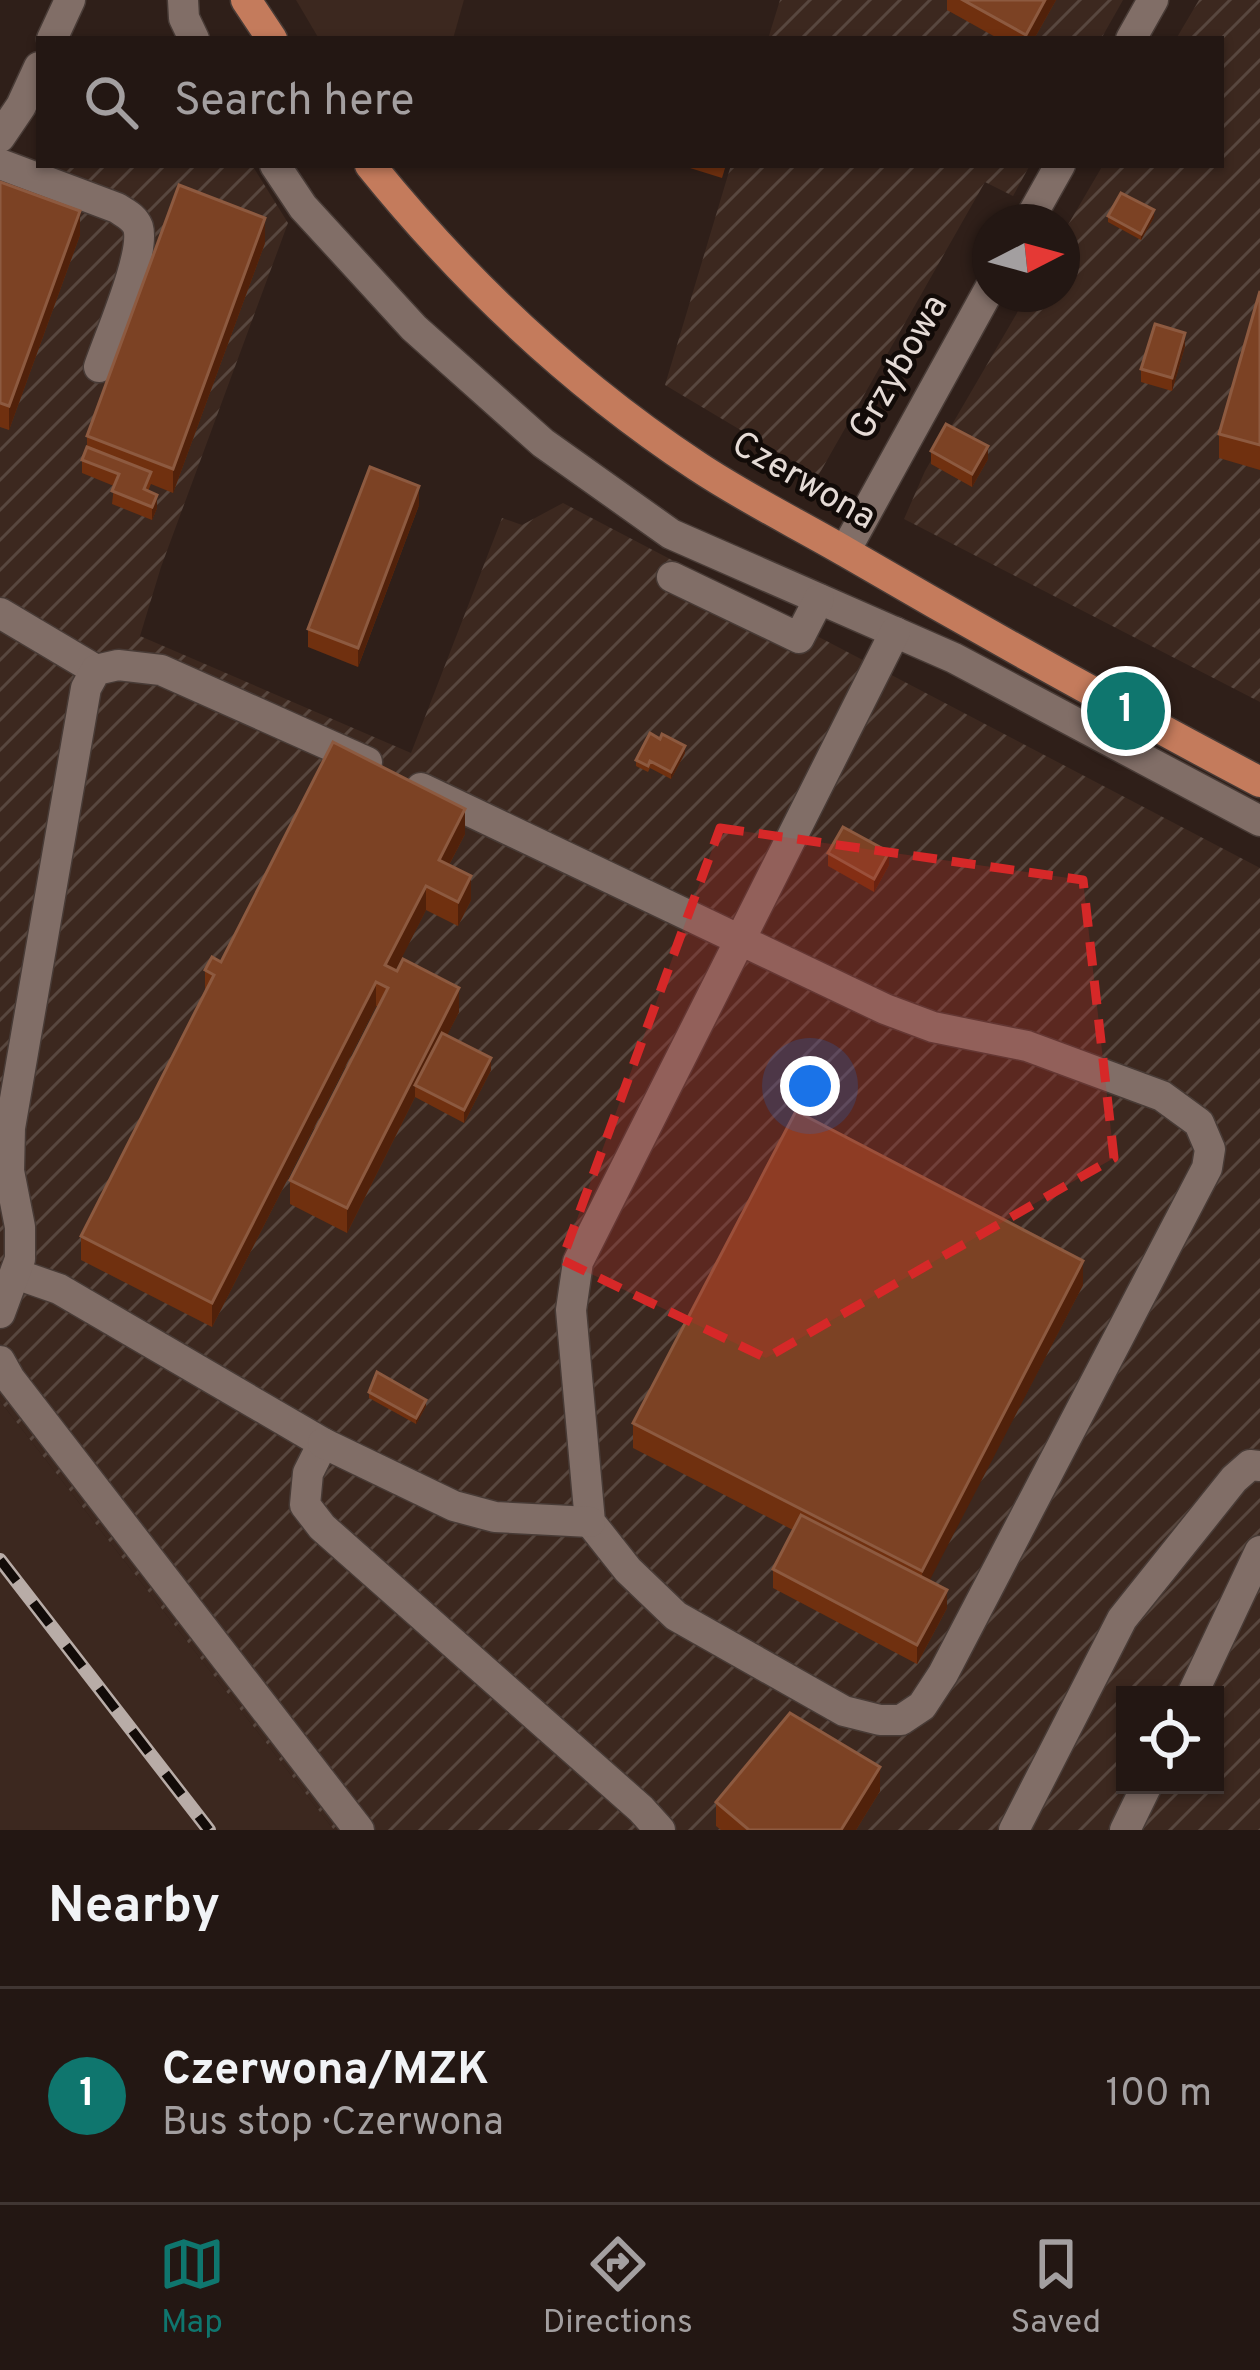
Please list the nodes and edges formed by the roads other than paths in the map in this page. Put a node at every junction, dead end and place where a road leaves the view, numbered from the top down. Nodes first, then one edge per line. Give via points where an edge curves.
1 (70, 0) edge
2 (183, 0) edge
3 (1153, 0) edge
4 (53, 36) edge
5 (193, 36) edge
6 (1133, 36) edge
7 (36, 74) edge
8 (0, 136) edge
9 (0, 164) edge
10 (276, 168) edge
11 (373, 168) edge
12 (1058, 168) edge
13 (1038, 204) edge
14 (977, 312) edge
15 (99, 367) dead end
16 (845, 551) junction
17 (672, 577) dead end
18 (818, 599) junction
19 (0, 613) edge
20 (895, 632) junction
21 (96, 670) junction
22 (1260, 782) edge
23 (1260, 821) edge
24 (740, 941) junction
25 (5, 1146) edge
26 (16, 1274) junction
27 (0, 1313) edge
28 (0, 1361) edge
29 (322, 1443) junction
30 (1260, 1466) edge
31 (590, 1522) junction
32 (1260, 1550) edge
33 (1196, 1686) edge
34 (1143, 1794) edge
35 (359, 1830) edge
36 (660, 1830) edge
37 (1014, 1830) edge
38 (1125, 1830) edge

1 - 4 street
2 - 5 street
3 - 6 street
7 - 8 street
9 - 15 street via 117,208 140,231
10 - 18 street via 414,328 543,443 671,534
11 - 16 main road, Czerwona via 453,262 609,404 756,503
12 - 13 street
14 - 16 street, Grzybowa
16 - 22 main road, Czerwona
17 - 18 street via 799,638
18 - 20 street
19 - 21 street
20 - 23 street
20 - 24 street
21 - 24 street via 160,670
21 - 25 street via 86,688
24 - 31 street via 578,1262 571,1310
24 - 31 street via 933,1027 1027,1046 1162,1096 1199,1123 1210,1149 1207,1168 943,1674 922,1706 901,1720 844,1711 676,1616
25 - 26 street via 20,1227
26 - 27 street
26 - 29 street via 59,1289
28 - 35 street
29 - 31 street via 454,1506 495,1517
29 - 36 street via 305,1504 322,1527
30 - 37 street via 1234,1479 1122,1619
32 - 33 street
34 - 38 street

